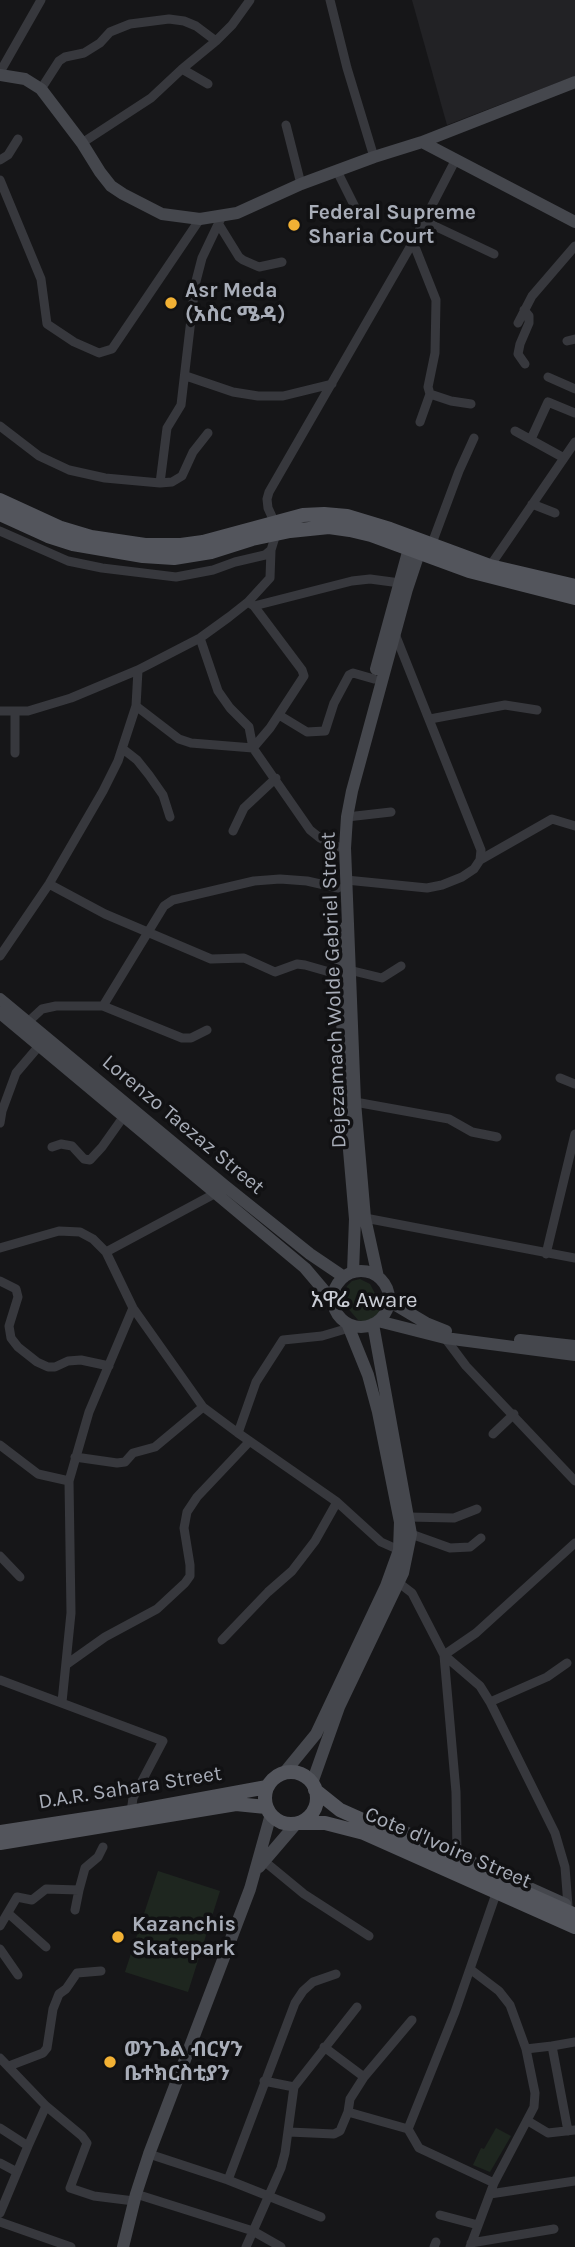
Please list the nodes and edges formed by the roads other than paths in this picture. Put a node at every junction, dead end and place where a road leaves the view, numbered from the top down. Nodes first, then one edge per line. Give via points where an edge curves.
1 (41, 0) edge
2 (250, 0) edge
3 (330, 0) edge
4 (216, 41) junction
5 (182, 69) junction
6 (0, 74) edge
7 (575, 82) edge
8 (208, 84) dead end
9 (41, 89) junction
10 (286, 125) dead end
11 (18, 139) dead end
12 (422, 142) junction
13 (82, 143) junction
14 (373, 157) junction
15 (456, 159) junction
16 (0, 160) edge
17 (337, 171) junction
18 (0, 180) edge
19 (301, 184) junction
20 (359, 215) dead end
21 (200, 219) junction
22 (220, 220) junction
23 (424, 221) junction
24 (575, 222) edge
25 (413, 242) junction
26 (575, 246) edge
27 (494, 254) dead end
28 (282, 262) dead end
29 (524, 310) junction
30 (518, 323) dead end
31 (525, 363) dead end
32 (186, 376) junction
33 (548, 377) dead end
34 (332, 384) junction
35 (575, 389) edge
36 (430, 394) junction
37 (471, 404) dead end
38 (575, 413) edge
39 (420, 422) dead end
40 (0, 426) edge
41 (515, 431) dead end
42 (208, 433) dead end
43 (474, 438) dead end
44 (531, 439) junction
45 (575, 442) edge
46 (569, 456) edge
47 (160, 483) junction
48 (0, 500) edge
49 (532, 504) junction
50 (555, 513) dead end
51 (0, 514) edge
52 (275, 527) junction
53 (0, 531) edge
54 (419, 546) junction
55 (271, 550) junction
56 (489, 566) junction
57 (400, 583) junction
58 (575, 586) edge
59 (575, 598) edge
60 (251, 604) junction
61 (395, 634) junction
62 (200, 638) junction
63 (138, 670) junction
64 (374, 679) junction
65 (136, 705) junction
66 (537, 710) dead end
67 (0, 711) edge
68 (15, 712) junction
69 (279, 715) junction
70 (430, 719) junction
71 (253, 748) junction
72 (123, 749) junction
73 (15, 754) dead end
74 (276, 778) junction
75 (391, 812) dead end
76 (170, 817) dead end
77 (347, 817) junction
78 (575, 827) edge
79 (233, 831) dead end
80 (338, 847) junction
81 (480, 860) junction
82 (49, 884) junction
83 (342, 884) junction
84 (148, 933) junction
85 (0, 956) edge
86 (401, 966) dead end
87 (345, 972) junction
88 (0, 999) edge
89 (103, 1006) junction
90 (0, 1013) edge
91 (28, 1022) junction
92 (207, 1030) dead end
93 (39, 1046) junction
94 (74, 1067) junction
95 (560, 1078) dead end
96 (575, 1084) edge
97 (355, 1102) junction
98 (124, 1116) junction
99 (0, 1123) edge
100 (575, 1134) edge
101 (497, 1136) dead end
102 (52, 1147) dead end
103 (216, 1193) junction
104 (365, 1219) junction
105 (0, 1248) edge
106 (106, 1252) junction
107 (546, 1254) junction
108 (575, 1258) edge
109 (348, 1275) junction
110 (378, 1277) junction
111 (0, 1280) edge
112 (334, 1301) junction
113 (389, 1301) junction
114 (133, 1308) junction
115 (376, 1323) junction
116 (348, 1325) junction
117 (445, 1338) junction
118 (575, 1346) edge
119 (575, 1355) edge
120 (109, 1366) junction
121 (203, 1406) junction
122 (514, 1414) junction
123 (237, 1433) junction
124 (493, 1434) dead end
125 (249, 1442) junction
126 (3, 1447) edge
127 (75, 1457) junction
128 (0, 1459) edge
129 (69, 1481) junction
130 (575, 1481) edge
131 (337, 1502) junction
132 (477, 1509) dead end
133 (408, 1517) junction
134 (411, 1534) junction
135 (481, 1538) dead end
136 (575, 1543) edge
137 (398, 1550) junction
138 (0, 1556) edge
139 (20, 1577) dead end
140 (399, 1583) junction
141 (222, 1640) dead end
142 (444, 1655) junction
143 (568, 1663) dead end
144 (67, 1664) junction
145 (0, 1680) edge
146 (62, 1702) junction
147 (490, 1702) junction
148 (284, 1773) junction
149 (267, 1787) junction
150 (314, 1787) junction
151 (340, 1810) junction
152 (268, 1811) junction
153 (131, 1812) junction
154 (298, 1824) junction
155 (0, 1832) edge
156 (0, 1843) edge
157 (103, 1847) dead end
158 (457, 1854) junction
159 (260, 1866) junction
160 (79, 1890) junction
161 (497, 1891) junction
162 (75, 1910) dead end
163 (9, 1914) junction
164 (573, 1915) edge
165 (0, 1926) edge
166 (369, 1937) dead end
167 (46, 1947) dead end
168 (0, 1949) edge
169 (470, 1969) junction
170 (101, 1970) dead end
171 (336, 1974) dead end
172 (18, 1975) dead end
173 (357, 2007) dead end
174 (412, 2020) dead end
175 (575, 2042) edge
176 (552, 2046) junction
177 (324, 2047) junction
178 (526, 2049) junction
179 (0, 2059) edge
180 (9, 2066) junction
181 (364, 2077) junction
182 (264, 2081) junction
183 (294, 2087) junction
184 (46, 2106) junction
185 (348, 2112) junction
186 (528, 2121) junction
187 (0, 2128) edge
188 (408, 2129) junction
189 (571, 2131) edge
190 (289, 2132) junction
191 (28, 2146) junction
192 (149, 2154) junction
193 (0, 2163) edge
194 (17, 2172) junction
195 (228, 2180) junction
196 (575, 2181) edge
197 (494, 2183) junction
198 (490, 2194) junction
199 (270, 2197) junction
200 (135, 2198) junction
201 (0, 2214) edge
202 (440, 2215) dead end
203 (321, 2217) dead end
204 (0, 2222) edge
205 (478, 2225) junction
206 (554, 2230) dead end
207 (253, 2231) junction
208 (471, 2245) edge
209 (71, 2247) edge
210 (123, 2247) edge
211 (246, 2247) edge
212 (281, 2247) edge

1 - 6 street
2 - 4 street
3 - 14 street
4 - 5 street
4 - 9 street via 184,21 130,24 110,32 84,53 59,61
5 - 8 street
5 - 13 street via 151,98
6 - 9 main road via 24,79
7 - 12 main road
9 - 13 main road
10 - 19 street
11 - 16 street
12 - 14 main road
12 - 15 main road
13 - 21 main road via 111,186 123,194 162,214
14 - 17 main road
15 - 23 street
15 - 24 main road
17 - 19 main road
17 - 20 street
18 - 21 street via 41,278 47,324 99,353 112,349
19 - 22 main road
21 - 22 main road
22 - 28 street via 243,260 259,267
22 - 32 street via 195,285
23 - 25 street
23 - 27 street
25 - 34 street
25 - 36 street via 436,300
26 - 29 street
29 - 30 street
29 - 31 street via 529,323 518,354
32 - 34 street via 258,396 283,396
32 - 47 street via 181,405 167,428
33 - 35 street
34 - 52 street via 269,492 268,508
36 - 37 street
36 - 39 street
38 - 44 street via 548,402
40 - 47 street via 39,456 69,470
41 - 44 street
42 - 47 street via 182,476
43 - 54 street
44 - 46 street
45 - 46 street
46 - 49 street
48 - 52 main road via 61,528 145,544 181,545
49 - 50 street
49 - 56 street
51 - 52 main road via 73,544 174,558 211,552
52 - 54 main road via 329,527
52 - 55 street
53 - 55 street via 68,561 176,577
54 - 56 main road
54 - 57 main road, Dejezamach Wolde Gebriel Street
54 - 59 main road via 469,571
54 - 61 main road, Dejezamach Wolde Gebriel Street
55 - 60 street via 270,578
56 - 58 main road
57 - 60 street via 352,581
57 - 64 main road, Dejezamach Wolde Gebriel Street
60 - 62 street
60 - 69 street via 304,676
61 - 70 street
61 - 77 main road, Dejezamach Wolde Gebriel Street
62 - 63 street
62 - 71 street via 218,691 249,727
63 - 65 street
63 - 68 street via 71,698
64 - 69 street via 349,675 325,732 307,732
64 - 80 main road, Dejezamach Wolde Gebriel Street via 345,786
65 - 71 street via 179,739
65 - 72 street
66 - 70 street via 505,705
67 - 68 street
68 - 73 street
69 - 71 street
70 - 81 street via 481,850
71 - 74 street
72 - 76 street via 163,795
72 - 82 street
74 - 79 street via 244,807
74 - 80 street via 310,830
75 - 77 street
77 - 83 main road, Dejezamach Wolde Gebriel Street
78 - 81 street via 552,819
80 - 83 main road, Dejezamach Wolde Gebriel Street
81 - 83 street via 461,877 427,888
82 - 84 street
82 - 85 street
83 - 84 street via 280,879 243,882 173,900 164,906
83 - 87 main road, Dejezamach Wolde Gebriel Street
84 - 87 street via 211,959 244,958 275,972 297,964
84 - 89 street
86 - 87 street via 382,978
87 - 97 main road, Dejezamach Wolde Gebriel Street
87 - 109 main road, Dejezamach Wolde Gebriel Street via 345,1104 355,1219
88 - 91 main road, Lorenzo Taezaz Street
89 - 91 street via 56,1006 42,1009
89 - 92 street via 182,1038
90 - 93 main road, Lorenzo Taezaz Street
91 - 94 main road, Lorenzo Taezaz Street
93 - 94 main road, Lorenzo Taezaz Street
93 - 99 street via 16,1073
94 - 98 main road, Lorenzo Taezaz Street
94 - 109 main road, Lorenzo Taezaz Street via 310,1254
95 - 96 street
97 - 101 street via 449,1119 472,1132
97 - 104 main road, Dejezamach Wolde Gebriel Street
98 - 102 street via 90,1160 72,1146
98 - 103 main road, Lorenzo Taezaz Street
100 - 107 street
103 - 106 street
103 - 112 main road, Lorenzo Taezaz Street via 305,1268
104 - 107 street
104 - 110 main road, Dejezamach Wolde Gebriel Street
105 - 106 street via 59,1231 80,1232
106 - 114 street
107 - 108 street
109 - 110 main road
109 - 112 main road via 336,1288
110 - 113 main road
111 - 120 street via 16,1289 9,1326 11,1338 27,1355 48,1367 81,1360
112 - 116 main road via 335,1310
113 - 115 main road
113 - 118 main road via 443,1330
114 - 120 street
114 - 121 street
115 - 116 main road
115 - 117 main road
115 - 133 main road
116 - 123 street via 322,1336 283,1340 256,1382
116 - 137 main road via 378,1412 400,1522
117 - 119 main road
117 - 122 street
120 - 127 street
121 - 123 street
121 - 127 street via 155,1447 133,1453 125,1462
122 - 124 street
122 - 130 street
123 - 125 street
125 - 131 street
125 - 144 street via 187,1512 184,1528 190,1576 185,1583 157,1609
126 - 128 street
126 - 129 street via 38,1474
127 - 129 street
129 - 144 street
131 - 137 street via 380,1542
131 - 141 street via 292,1571
132 - 133 street via 454,1518
133 - 134 main road
134 - 135 street via 450,1548 470,1547
134 - 140 main road
136 - 142 street via 476,1633
137 - 148 main road via 386,1586 316,1734
138 - 139 street
140 - 142 street via 412,1593
140 - 150 main road via 340,1707 318,1760
142 - 147 street via 480,1686
142 - 158 street
143 - 147 street
144 - 146 street
145 - 146 street
146 - 153 street via 163,1741 133,1798
147 - 164 street via 555,1833
148 - 149 main road
148 - 150 main road via 299,1774
149 - 152 main road
149 - 153 main road, D.A.R. Sahara Street
150 - 151 main road, Cote d'Ivoire Street
150 - 154 main road via 316,1806
151 - 158 main road, Cote d'Ivoire Street via 358,1811
151 - 164 main road, Cote d'Ivoire Street
152 - 154 main road via 284,1823
152 - 156 main road, D.A.R. Sahara Street via 236,1804
152 - 159 main road
153 - 155 main road, D.A.R. Sahara Street
154 - 159 main road
154 - 161 main road, Cote d'Ivoire Street via 346,1826
157 - 160 street via 85,1868
158 - 164 main road, Cote d'Ivoire Street
159 - 166 street
159 - 192 main road
160 - 162 street
160 - 163 street via 46,1889 32,1900 17,1897
161 - 164 main road, Cote d'Ivoire Street
161 - 169 street
163 - 165 street
163 - 167 street
168 - 172 street
169 - 178 street via 510,2005
169 - 188 street
170 - 180 street via 78,1973 59,1994 43,2053
171 - 182 street via 303,1991
173 - 177 street
174 - 181 street
175 - 176 street
176 - 178 street
176 - 189 street
177 - 181 street
177 - 183 street
178 - 186 street via 535,2092
179 - 180 street
180 - 184 street
181 - 185 street via 350,2099
182 - 183 street
182 - 195 street
183 - 190 street
184 - 191 street
184 - 200 street via 87,2143 70,2188 94,2196
185 - 188 street
185 - 190 street via 334,2134
186 - 189 street via 548,2133
186 - 197 street
187 - 191 street
188 - 197 street via 419,2148
190 - 199 street
191 - 194 street
192 - 195 street
192 - 200 main road
193 - 194 street
194 - 201 street
195 - 199 street
196 - 198 street
197 - 198 street
198 - 205 street
199 - 203 street
199 - 207 street
200 - 207 street
200 - 210 main road
202 - 205 street
204 - 209 street
205 - 208 street
206 - 208 street
207 - 211 street
207 - 212 street

